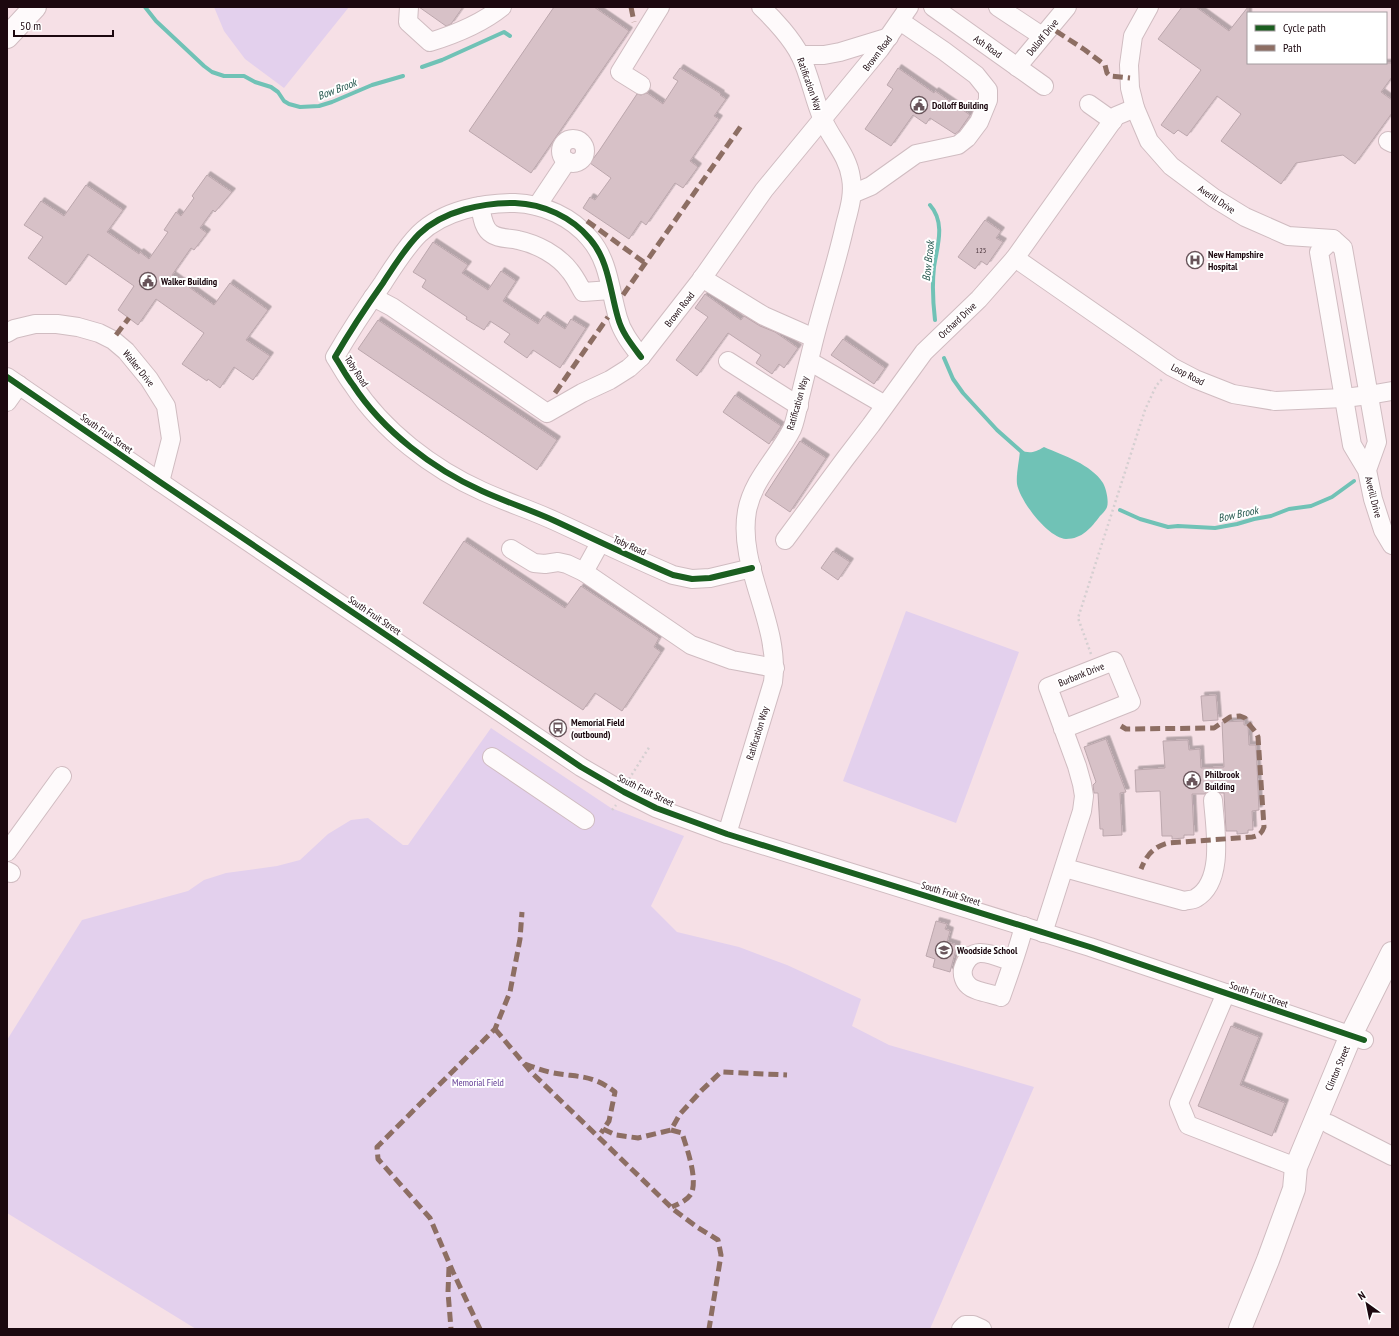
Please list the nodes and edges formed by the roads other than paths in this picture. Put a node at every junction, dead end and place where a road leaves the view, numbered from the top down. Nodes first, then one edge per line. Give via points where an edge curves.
1 (35, 7) edge
2 (409, 7) edge
3 (502, 7) edge
4 (660, 7) edge
5 (761, 7) edge
6 (998, 7) edge
7 (1067, 7) edge
8 (1149, 7) edge
9 (941, 9) edge
10 (905, 14) edge
11 (1042, 36) junction
12 (7, 37) edge
13 (889, 37) junction
14 (800, 54) junction
15 (1017, 67) junction
16 (641, 85) dead end
17 (1044, 86) dead end
18 (1089, 104) dead end
19 (1135, 108) junction
20 (823, 120) junction
21 (1112, 121) junction
22 (567, 161) dead end
23 (852, 194) junction
24 (480, 206) junction
25 (537, 206) junction
26 (1333, 239) junction
27 (1015, 258) junction
28 (702, 278) junction
29 (611, 290) junction
30 (373, 297) junction
31 (7, 333) edge
32 (814, 338) junction
33 (641, 357) junction
34 (728, 361) dead end
35 (809, 361) junction
36 (13, 381) edge
37 (1392, 391) edge
38 (1369, 395) junction
39 (1344, 398) junction
40 (7, 402) edge
41 (885, 405) junction
42 (798, 406) junction
43 (1367, 470) junction
44 (160, 482) junction
45 (785, 540) dead end
46 (600, 543) junction
47 (1392, 546) edge
48 (511, 549) dead end
49 (752, 568) junction
50 (584, 572) junction
51 (775, 668) junction
52 (1063, 729) junction
53 (492, 757) dead end
54 (62, 776) dead end
55 (1213, 800) dead end
56 (585, 820) dead end
57 (727, 834) junction
58 (7, 852) edge
59 (1065, 868) junction
60 (1024, 926) junction
61 (1043, 932) junction
62 (1392, 953) edge
63 (1013, 962) dead end
64 (1392, 987) edge
65 (1226, 993) junction
66 (1357, 1037) junction
67 (1329, 1124) junction
68 (1392, 1156) edge
69 (1295, 1178) junction
70 (961, 1329) edge
71 (982, 1329) edge
72 (1240, 1329) edge

1 - 12 main road
2 - 3 street via 408,22 430,42 453,35 488,18
4 - 16 street via 620,72
5 - 14 street, Ratification Way
6 - 11 street
7 - 11 street, Dolloff Drive
8 - 19 street via 1133,36 1129,65 1130,88
9 - 15 street, Ash Road
10 - 13 street, Brown Road
10 - 23 street via 944,51 976,75 988,90 988,100 979,122 958,145 916,154 871,186
11 - 15 street, Dolloff Drive
13 - 14 street via 836,53
13 - 20 street, Brown Road
14 - 20 street, Ratification Way
15 - 17 street, Ash Road
18 - 21 street
19 - 21 street, Orchard Drive via 1116,116
19 - 26 street, Averill Drive via 1149,141 1171,166 1214,198 1245,218 1288,236
20 - 23 street, Ratification Way via 848,164
20 - 28 street, Brown Road via 764,190
21 - 27 street, Orchard Drive
22 - 25 street
23 - 32 street, Ratification Way via 838,255
24 - 25 street, Toby Road via 506,203
24 - 29 street via 483,222 490,234 540,247 557,258 570,271 583,292
24 - 30 street, Toby Road via 446,216 420,233
25 - 29 street, Toby Road via 566,218 590,238 599,251
26 - 38 street, Averill Drive via 1343,248
26 - 39 street, Averill Drive via 1319,252
27 - 39 street, Loop Road via 1172,367 1195,379 1233,394 1276,401
27 - 41 street, Orchard Drive via 979,299 924,352
28 - 32 street via 764,316
28 - 33 street, Brown Road
29 - 33 street, Toby Road via 618,319 628,341
30 - 33 street, Brown Road via 392,307 547,413 610,380
30 - 46 street, Toby Road via 335,357 369,406 407,444 451,475 481,491
31 - 44 street, Walker Drive via 35,324 71,326 99,333 126,351 149,378 166,406 171,439
32 - 35 street, Ratification Way
34 - 42 street
35 - 41 street
35 - 42 street, Ratification Way
36 - 40 street
36 - 44 street, South Fruit Street
37 - 38 street, Loop Road
38 - 39 street, Loop Road
38 - 43 street, Averill Drive via 1377,442
39 - 43 street, Averill Drive via 1352,445
41 - 45 street, Orchard Drive
42 - 49 street, Ratification Way via 792,428 761,477 747,512 746,529
43 - 47 street, Averill Drive via 1381,524
44 - 57 street, South Fruit Street via 581,767 656,808
46 - 49 street, Toby Road via 673,575 692,579 710,578
46 - 50 street
48 - 50 street via 534,563 558,562
49 - 51 street, Ratification Way via 772,638
50 - 51 street via 691,645 732,660
51 - 57 street, Ratification Way
52 - 52 street, Burbank Drive via 1048,687 1114,661 1130,702
52 - 59 street, Burbank Drive via 1077,766 1084,796
53 - 56 street
54 - 58 street
55 - 59 street via 1216,848 1212,877 1204,892 1196,898 1184,901
57 - 60 street, South Fruit Street
59 - 61 street, Burbank Drive
60 - 61 street, South Fruit Street
60 - 63 street
61 - 65 street, South Fruit Street
62 - 66 main road, Clinton Street
64 - 66 main road, Clinton Street
65 - 66 street, South Fruit Street
65 - 69 street via 1179,1103 1188,1125
66 - 67 main road, Clinton Street
66 - 69 main road, Clinton Street
67 - 68 street
67 - 69 main road, Clinton Street via 1310,1172
69 - 72 main road, Clinton Street via 1268,1260
70 - 71 street via 965,1325

